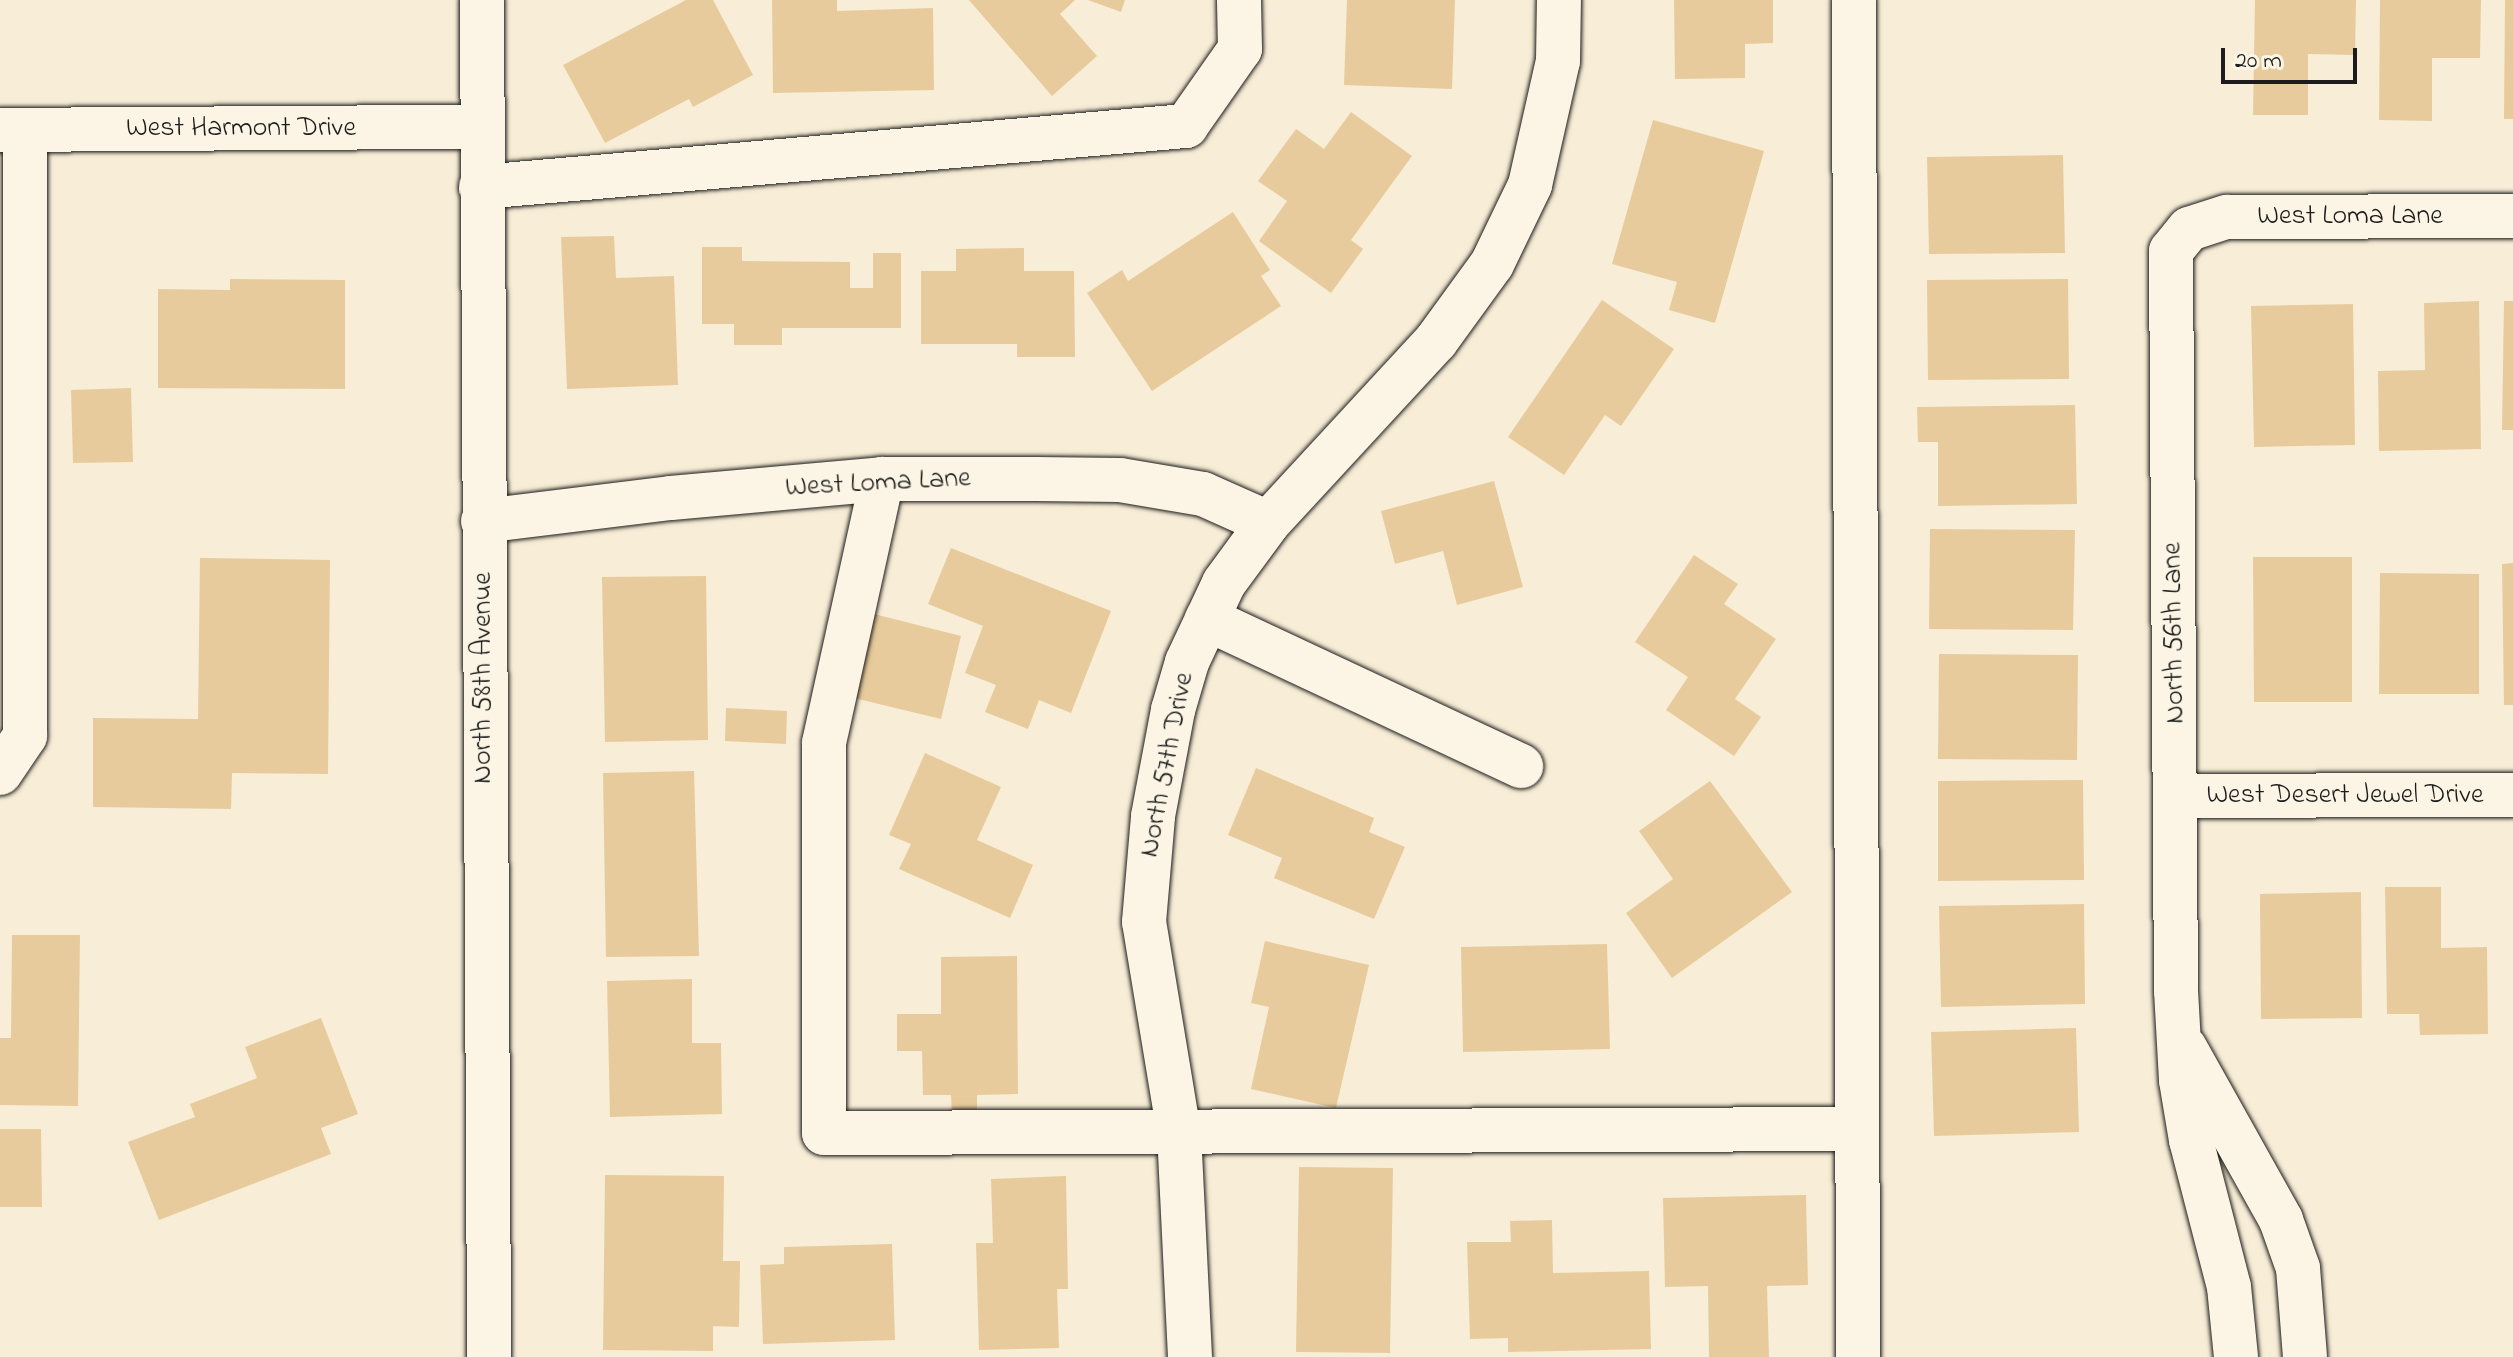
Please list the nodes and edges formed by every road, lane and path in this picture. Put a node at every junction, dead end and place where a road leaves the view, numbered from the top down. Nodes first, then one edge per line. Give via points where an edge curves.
1 (482, 0) edge
2 (1239, 0) edge
3 (1559, 0) edge
4 (1854, 0) edge
5 (482, 127) junction
6 (13, 130) edge
7 (481, 187) junction
8 (2513, 216) edge
9 (2189, 229) joint
10 (882, 479) junction
11 (483, 521) junction
12 (1268, 523) junction
13 (1207, 619) junction
14 (1521, 766) dead end
15 (0, 773) edge
16 (2513, 795) edge
17 (2176, 796) junction
18 (2181, 1042) junction
19 (1856, 1129) junction
20 (1179, 1133) junction
21 (489, 1357) edge
22 (1190, 1357) edge
23 (1858, 1357) edge
24 (2236, 1357) edge
25 (2305, 1357) edge

1 - 5 street, North 58th Avenue
2 - 7 street via 1240,49 1186,126
3 - 12 street, North 57th Drive via 1558,61 1530,185 1492,264 1436,341
4 - 19 street
5 - 6 street, West Harmont Drive
5 - 7 street, North 58th Avenue
6 - 15 street via 25,736
7 - 11 street, North 58th Avenue
8 - 9 street, West Loma Lane via 2227,217
9 - 17 street, North 56th Lane via 2171,251
10 - 11 street, West Loma Lane
10 - 12 street, West Loma Lane via 1120,480 1203,494
10 - 20 street via 824,743 824,1133
11 - 21 street, North 58th Avenue
12 - 13 street, North 57th Drive via 1224,583
13 - 14 street
13 - 20 street, North 57th Drive via 1173,710 1153,816 1144,922
16 - 17 street, West Desert Jewel Drive
17 - 18 street, North 56th Lane
18 - 24 street, North 56th Lane via 2186,1110 2229,1287
18 - 25 street, North 56th Lane via 2281,1220 2298,1268
19 - 20 street
19 - 23 street
20 - 22 street, North 57th Drive

